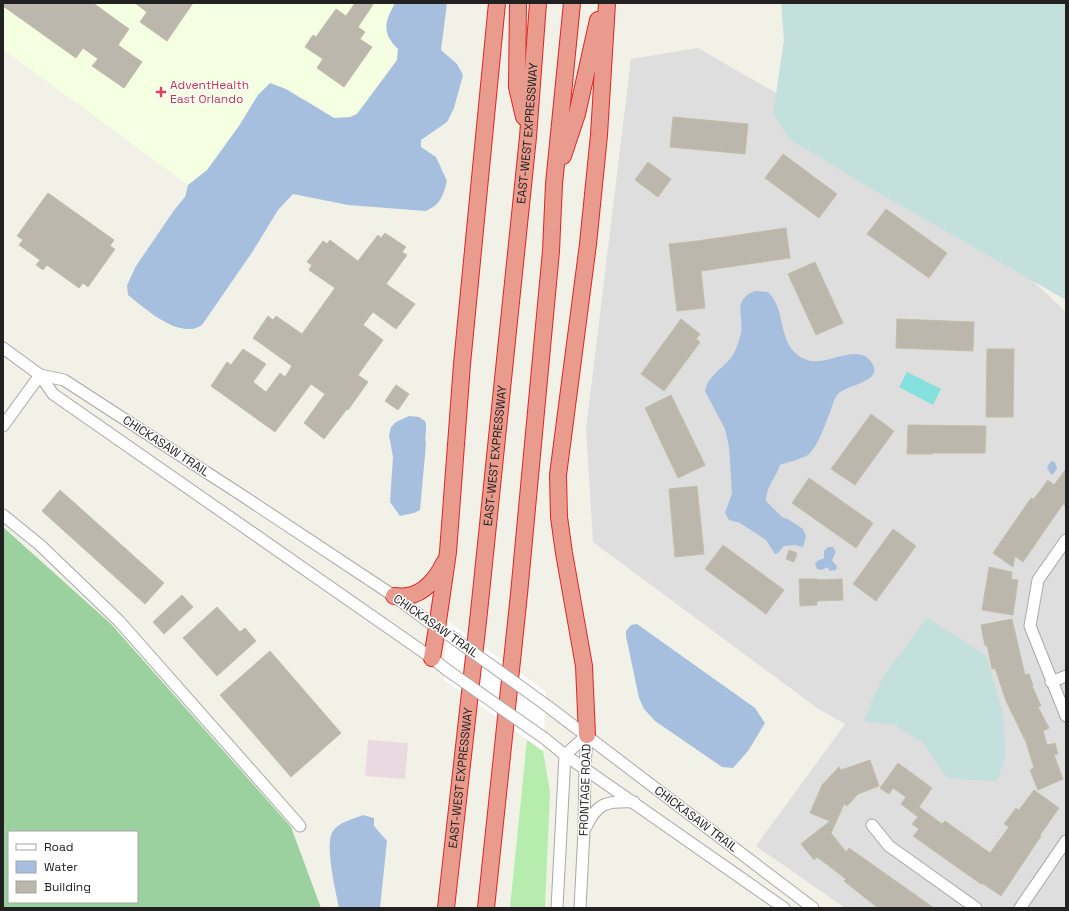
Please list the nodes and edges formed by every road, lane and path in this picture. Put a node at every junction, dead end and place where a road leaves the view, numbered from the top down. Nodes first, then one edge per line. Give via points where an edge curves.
1 (498, 3) edge
2 (518, 3) edge
3 (538, 3) edge
4 (572, 3) edge
5 (601, 3) edge
6 (607, 3) edge
7 (528, 136) junction
8 (554, 184) junction
9 (3, 348) edge
10 (40, 375) junction
11 (3, 426) edge
12 (3, 515) edge
13 (1066, 540) edge
14 (447, 558) junction
15 (394, 596) junction
16 (443, 632) junction
17 (432, 658) junction
18 (1066, 676) edge
19 (1052, 682) junction
20 (1066, 716) edge
21 (587, 735) junction
22 (565, 755) junction
23 (585, 767) junction
24 (634, 802) junction
25 (872, 825) dead end
26 (300, 826) dead end
27 (584, 831) junction
28 (1066, 841) edge
29 (446, 908) edge
30 (486, 908) edge
31 (557, 908) edge
32 (580, 908) edge
33 (784, 908) edge
34 (813, 908) edge
35 (976, 908) edge
36 (1020, 908) edge

1 - 14 highway via 462,364
2 - 7 highway via 517,87
3 - 7 highway, EAST-WEST EXPRESSWAY
4 - 8 highway
5 - 8 highway via 577,114
6 - 21 highway via 588,244 558,475 559,517 584,666
7 - 29 highway, EAST-WEST EXPRESSWAY
8 - 30 highway via 551,251 519,594
9 - 10 street, CHICKASAW TRAIL
10 - 11 street
10 - 15 street, CHICKASAW TRAIL via 64,380
10 - 17 street, CHICKASAW TRAIL via 53,394
12 - 26 street via 40,545 119,621
13 - 19 street via 1038,580 1030,626
14 - 15 highway via 439,573 427,586 407,596
14 - 16 highway
15 - 16 street, CHICKASAW TRAIL
16 - 17 highway
16 - 21 street, CHICKASAW TRAIL, bridge
17 - 22 street, CHICKASAW TRAIL, bridge
18 - 19 street
19 - 20 street
21 - 22 street, FRONTAGE ROAD
21 - 23 street, FRONTAGE ROAD
21 - 34 street, CHICKASAW TRAIL
22 - 23 street, CHICKASAW TRAIL
22 - 31 street, FRONTAGE ROAD
23 - 24 street, CHICKASAW TRAIL
23 - 27 street, FRONTAGE ROAD
24 - 27 street via 615,801 597,809 590,816
24 - 33 street, CHICKASAW TRAIL
25 - 35 street via 889,846
27 - 32 street, FRONTAGE ROAD
28 - 36 street

